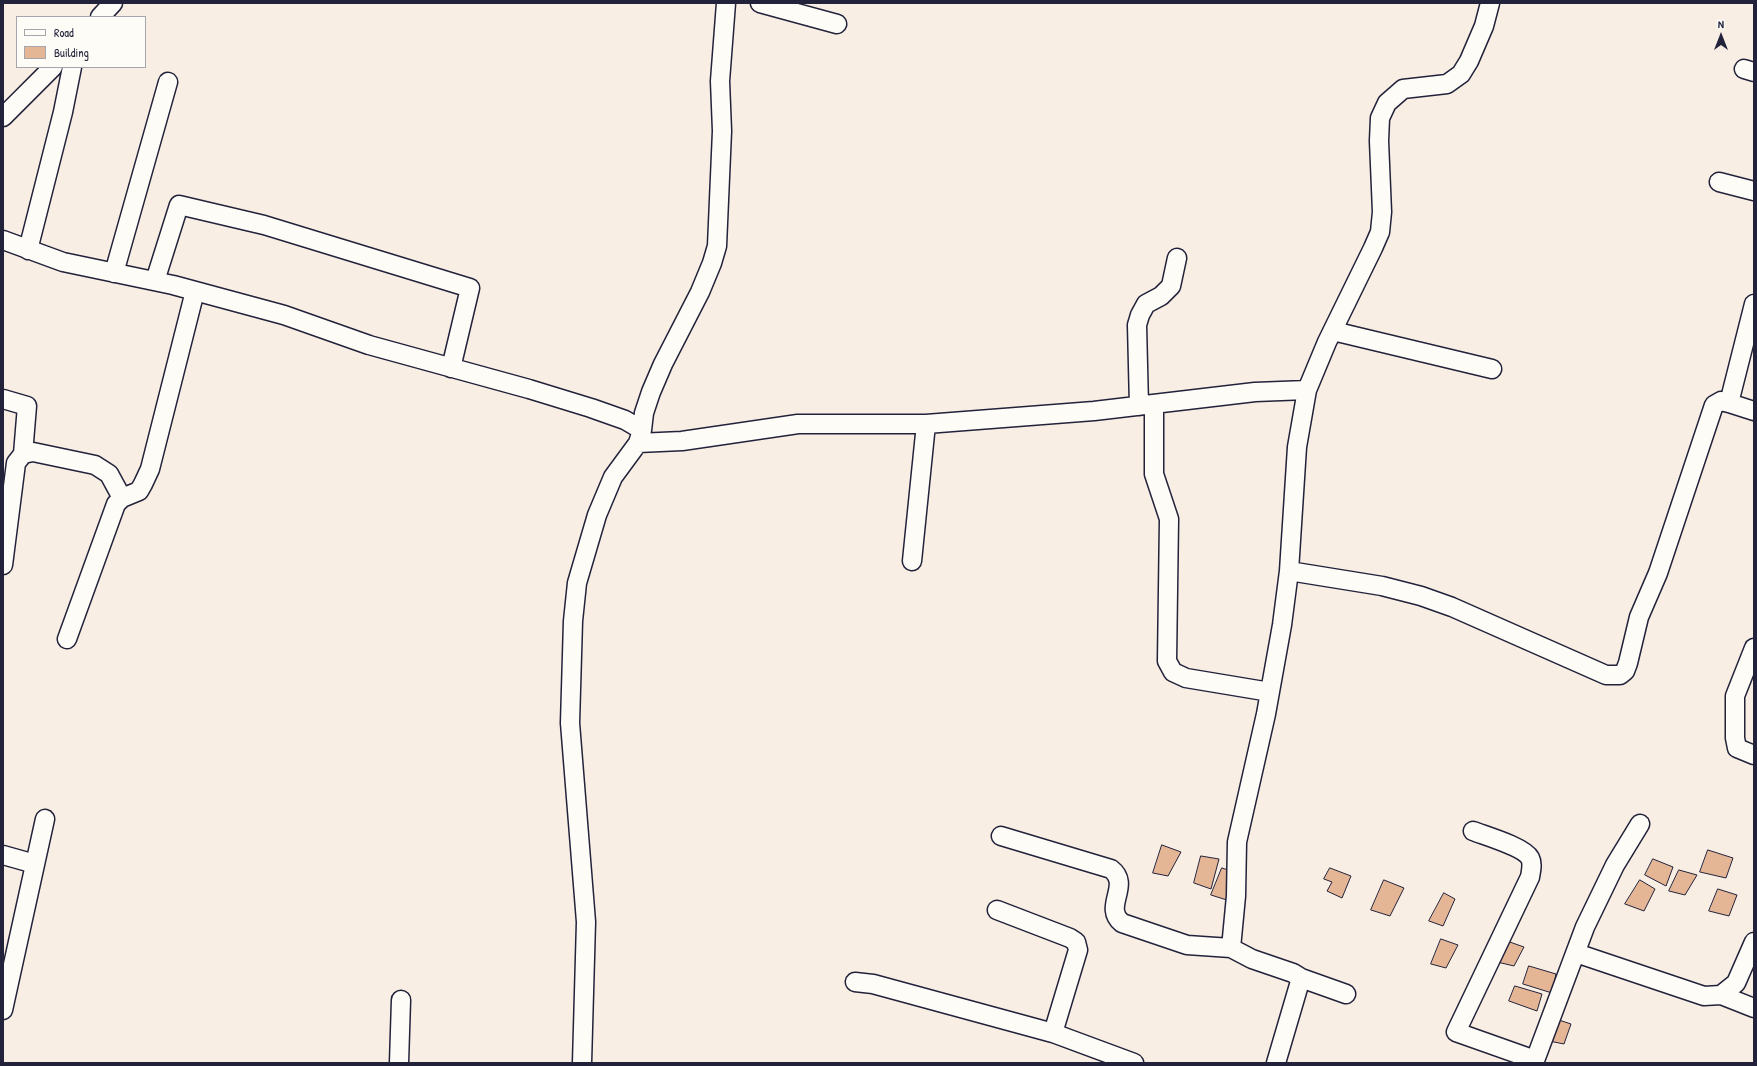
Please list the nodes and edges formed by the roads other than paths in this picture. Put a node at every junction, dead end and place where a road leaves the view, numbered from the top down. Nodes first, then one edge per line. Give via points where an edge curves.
1 (113, 3) edge
2 (726, 3) edge
3 (760, 3) edge
4 (1490, 3) edge
5 (101, 16) edge
6 (837, 24) dead end
7 (52, 68) edge
8 (72, 68) edge
9 (168, 82) dead end
10 (3, 117) edge
11 (1719, 182) dead end
12 (1754, 191) edge
13 (3, 240) edge
14 (28, 250) junction
15 (1177, 258) dead end
16 (114, 273) junction
17 (154, 282) junction
18 (195, 291) junction
19 (1754, 304) edge
20 (1333, 331) junction
21 (451, 368) junction
22 (1492, 369) dead end
23 (1307, 390) junction
24 (3, 399) edge
25 (1729, 403) junction
26 (1147, 405) junction
27 (1754, 411) edge
28 (926, 424) junction
29 (640, 437) junction
30 (22, 454) junction
31 (9, 476) edge
32 (122, 498) junction
33 (912, 561) dead end
34 (3, 565) edge
35 (1289, 571) junction
36 (67, 639) dead end
37 (1754, 648) edge
38 (1270, 692) junction
39 (1754, 755) edge
40 (45, 819) dead end
41 (1640, 824) dead end
42 (1473, 831) dead end
43 (1001, 836) dead end
44 (3, 855) edge
45 (35, 864) junction
46 (997, 910) dead end
47 (1754, 942) edge
48 (1231, 948) junction
49 (1576, 953) junction
50 (1301, 978) junction
51 (855, 982) dead end
52 (1346, 994) dead end
53 (1721, 995) junction
54 (401, 1000) dead end
55 (1754, 1008) edge
56 (3, 1010) edge
57 (1053, 1033) junction
58 (1534, 1061) edge
59 (399, 1063) edge
60 (582, 1063) edge
61 (1134, 1063) edge
62 (1276, 1063) edge

1 - 5 street
2 - 29 street via 720,81 722,130 717,246 700,292 654,385 644,413
3 - 6 street
4 - 20 street via 1484,26 1461,74 1447,84 1404,89 1387,103 1380,118 1380,232
7 - 10 street
8 - 14 street
9 - 16 street
11 - 12 street
13 - 14 street
14 - 16 street via 63,262
15 - 26 street via 1171,286 1161,296 1146,304 1137,325
16 - 17 street
17 - 18 street
17 - 21 street via 179,205 264,225 470,288
18 - 21 street via 284,315 369,345
18 - 32 street via 150,469 139,491
19 - 25 street
20 - 22 street
20 - 23 street
21 - 29 street via 625,420
23 - 26 street via 1255,392
23 - 35 street via 1298,447
24 - 30 street via 27,406
25 - 27 street
25 - 35 street via 1721,401 1714,405 1658,573 1640,618 1628,663 1620,675 1606,675 1452,607 1421,596 1382,586
26 - 28 street
26 - 38 street via 1154,474 1169,519 1167,661 1173,672 1186,678
28 - 29 street via 798,424 682,441
28 - 33 street
29 - 60 street via 613,477 597,515 577,583 573,621 570,723 586,922
30 - 31 street
30 - 32 street via 33,452 95,465 109,474
31 - 34 street
32 - 36 street via 116,504
35 - 38 street
37 - 39 street via 1735,696 1735,738 1737,748
38 - 48 street via 1237,842 1236,896
40 - 45 street
41 - 49 street via 1615,865 1585,927
42 - 58 street via 1525,851 1531,859 1532,867 1530,877 1456,1032
43 - 48 street via 1111,869 1116,873 1119,889 1114,912 1116,919 1122,923 1187,945
44 - 45 street
45 - 56 street
46 - 57 street via 1076,942 1078,950
47 - 53 street via 1736,983
48 - 50 street
49 - 53 street via 1704,996
49 - 58 street
50 - 52 street
50 - 62 street
51 - 57 street via 873,984
53 - 55 street
54 - 59 street
57 - 61 street

